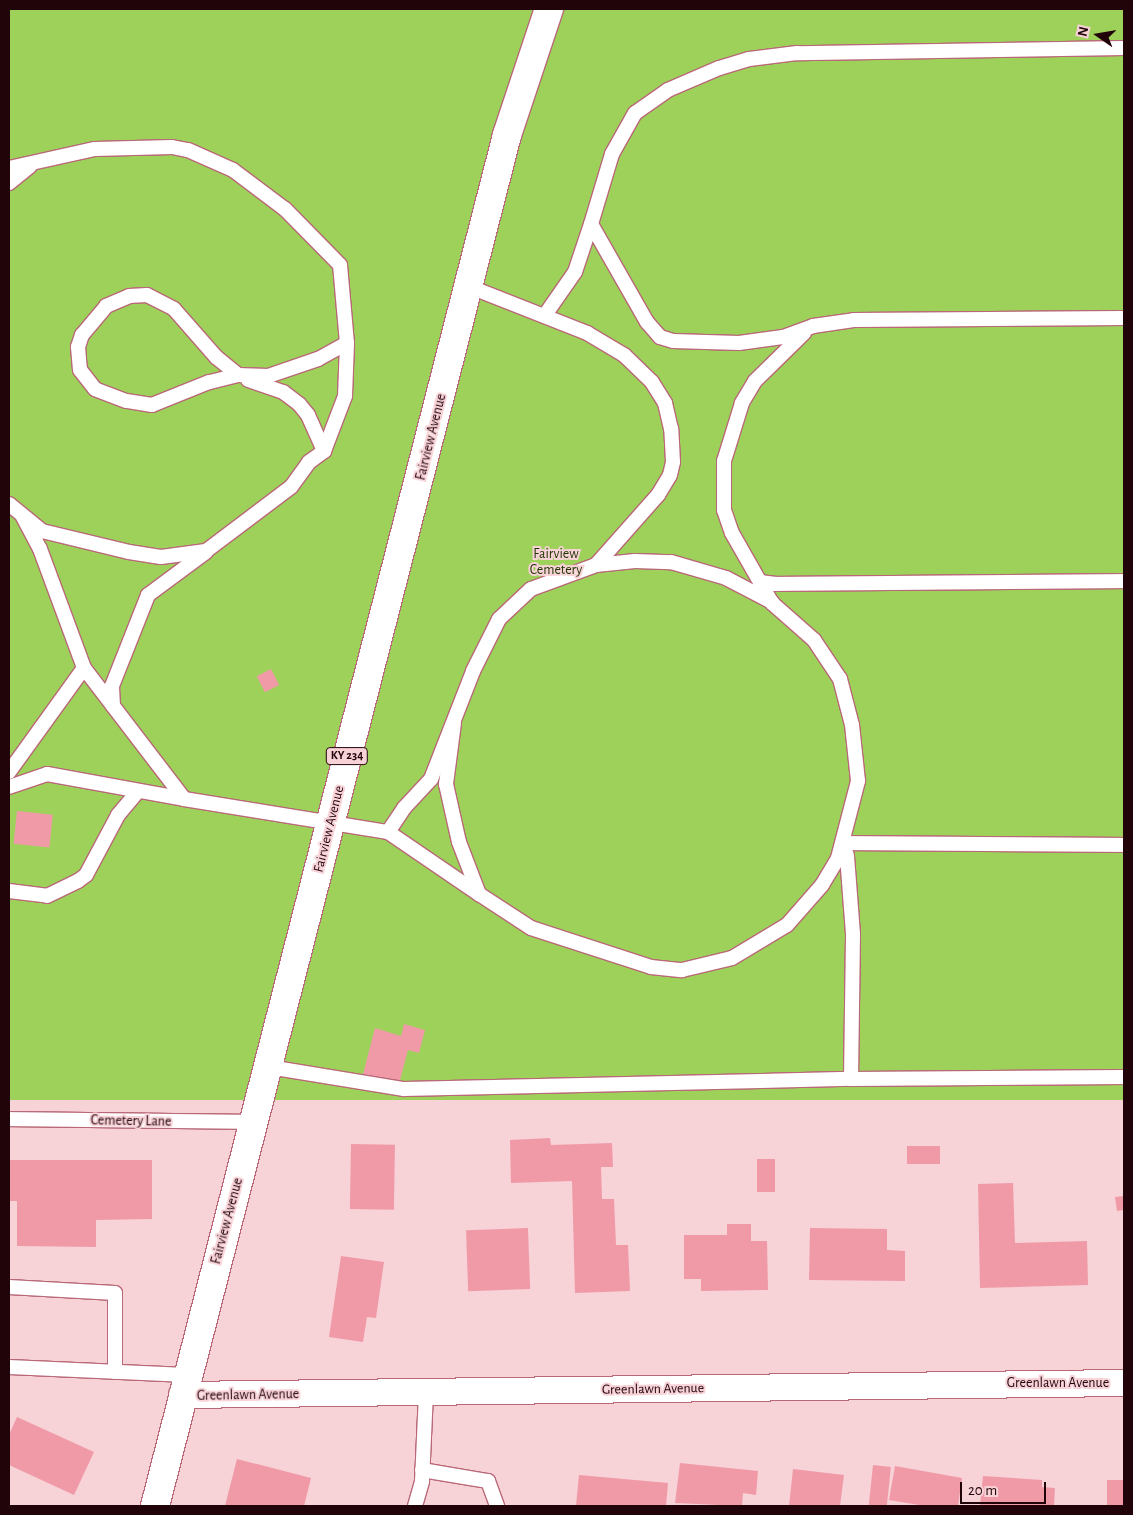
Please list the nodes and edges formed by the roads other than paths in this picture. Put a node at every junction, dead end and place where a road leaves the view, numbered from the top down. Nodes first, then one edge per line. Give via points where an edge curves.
1 (548, 9) edge
2 (1124, 48) edge
3 (31, 165) junction
4 (9, 168) edge
5 (9, 183) edge
6 (592, 224) junction
7 (470, 287) junction
8 (545, 315) junction
9 (1124, 318) edge
10 (813, 326) junction
11 (347, 344) junction
12 (238, 375) junction
13 (324, 451) junction
14 (9, 504) edge
15 (23, 518) junction
16 (206, 552) junction
17 (596, 565) junction
18 (1124, 580) edge
19 (760, 582) junction
20 (772, 603) junction
21 (84, 668) junction
22 (116, 714) junction
23 (454, 723) junction
24 (9, 772) edge
25 (9, 787) edge
26 (138, 791) junction
27 (184, 799) junction
28 (330, 825) junction
29 (388, 832) junction
30 (843, 843) junction
31 (1124, 845) edge
32 (9, 891) edge
33 (479, 894) junction
34 (269, 1067) junction
35 (1124, 1077) edge
36 (850, 1079) junction
37 (9, 1119) edge
38 (254, 1122) junction
39 (9, 1287) edge
40 (9, 1367) edge
41 (115, 1372) junction
42 (1124, 1383) edge
43 (184, 1385) junction
44 (426, 1392) junction
45 (422, 1470) junction
46 (155, 1506) edge
47 (415, 1506) edge
48 (497, 1506) edge

1 - 7 main road, Fairview Avenue / KY 234 via 508,134
2 - 6 lane via 797,53 749,59 719,68 668,90 635,113 612,154
3 - 4 lane
3 - 5 lane
3 - 11 lane via 95,149 140,147 188,150 233,170 285,210 340,265
6 - 8 lane via 574,272
6 - 10 lane via 647,322 660,337 707,344 739,343 783,337
7 - 8 lane
7 - 28 main road, Fairview Avenue / KY 234
8 - 17 lane via 593,336 629,360 659,391 671,429 673,462 665,486
9 - 10 lane via 854,320
10 - 19 lane via 785,348 755,381 742,403 724,461 724,510 732,533
11 - 12 lane via 318,359 268,376
11 - 13 lane via 345,396
12 - 12 lane via 216,357 174,309 147,295 129,296 106,306 88,324 78,347 80,370 94,389 141,404 166,402 209,382
12 - 13 lane via 283,392 299,404 308,415
13 - 16 lane via 309,462 291,487
14 - 15 lane
15 - 16 lane via 42,531 147,556
15 - 21 lane via 40,549
16 - 22 lane via 148,595 112,686 112,705
17 - 20 lane via 670,562 726,578
17 - 23 lane via 531,588 510,605 490,634
18 - 19 lane
19 - 20 lane
20 - 30 lane via 814,640 834,667 844,693 856,752 858,781
21 - 22 lane
21 - 24 lane
22 - 27 lane
23 - 29 lane via 428,784 404,808
23 - 33 lane via 446,784 459,842
25 - 26 lane via 47,774
26 - 27 lane
26 - 32 lane via 118,815 86,874 78,881 46,896
27 - 28 lane
28 - 29 lane
28 - 34 main road, Fairview Avenue / KY 234
29 - 33 lane
30 - 31 lane
30 - 33 lane via 822,885 787,925 732,958 682,970 651,967 531,928
30 - 36 lane via 847,856 853,934
34 - 36 lane via 404,1089
34 - 38 main road, Fairview Avenue / KY 234
35 - 36 lane
37 - 38 lane, Cemetery Lane
38 - 43 main road, Fairview Avenue / KY 234
39 - 41 lane via 115,1293
40 - 41 lane
41 - 43 lane
42 - 44 street, Greenlawn Avenue
43 - 44 street, Greenlawn Avenue
43 - 46 main road, Fairview Avenue / KY 234
44 - 45 lane
45 - 47 lane
45 - 48 lane via 488,1482

